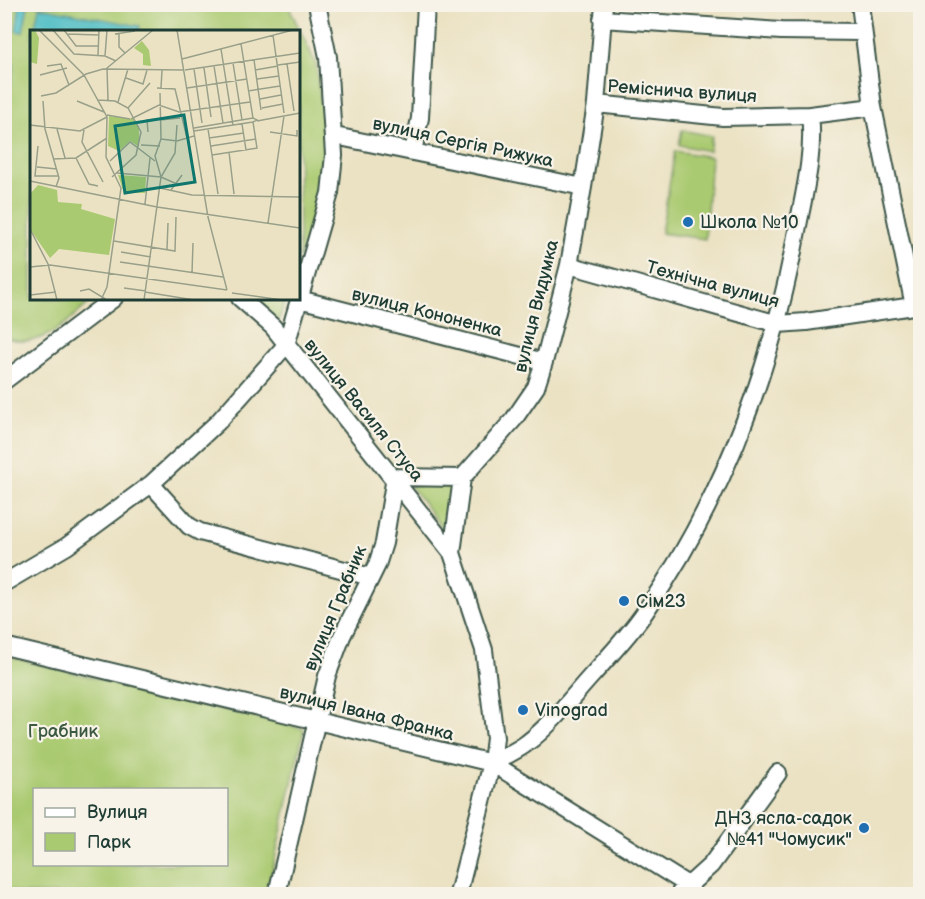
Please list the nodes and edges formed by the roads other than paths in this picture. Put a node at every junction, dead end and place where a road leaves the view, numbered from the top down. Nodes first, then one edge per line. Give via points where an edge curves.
1 (317, 4) edge
2 (426, 4) edge
3 (860, 4) edge
4 (603, 12) edge
5 (861, 32) junction
6 (596, 104) junction
7 (873, 107) junction
8 (810, 115) junction
9 (335, 136) junction
10 (413, 152) junction
11 (583, 187) junction
12 (569, 265) junction
13 (300, 296) edge
14 (300, 299) edge
15 (111, 300) edge
16 (242, 300) edge
17 (299, 300) edge
18 (917, 305) edge
19 (778, 324) junction
20 (286, 345) junction
21 (544, 362) junction
22 (4, 381) edge
23 (394, 477) junction
24 (462, 478) junction
25 (151, 484) junction
26 (452, 553) junction
27 (371, 577) junction
28 (4, 583) edge
29 (4, 646) edge
30 (316, 721) junction
31 (492, 763) junction
32 (777, 773) dead end
33 (685, 891) edge
34 (277, 894) edge
35 (458, 894) edge

1 - 9 street via 328,57
2 - 10 street via 420,118
3 - 5 street
4 - 5 street via 781,31
4 - 6 street, вулиця Видумка
5 - 7 street
6 - 8 street, Реміснича вулиця via 723,117
6 - 11 street, вулиця Видумка
7 - 8 street, Реміснича вулиця
7 - 18 street
8 - 19 street via 812,127 803,197
9 - 10 street, вулиця Сергія Рижука
9 - 13 street via 330,193
10 - 11 street, вулиця Сергія Рижука
11 - 12 street, вулиця Видумка
12 - 19 street, Технічна вулиця
12 - 21 street, вулиця Видумка
14 - 21 street, вулиця Кононенка
15 - 22 street
16 - 20 street, вулиця Василя Стуса via 273,327
17 - 20 street
18 - 19 street, Технічна вулиця
19 - 31 street via 748,415 721,479 650,605 560,711 527,743
20 - 23 street, вулиця Василя Стуса
20 - 25 street via 218,422
21 - 24 street, вулиця Видумка via 536,387 514,419
23 - 24 street
23 - 26 street, вулиця Василя Стуса
23 - 27 street, вулиця Грабник via 384,543
24 - 26 street
25 - 27 street via 189,526 200,532
25 - 28 street via 67,546
26 - 31 street via 484,650 495,738
27 - 30 street, вулиця Грабник via 332,660
29 - 30 street, вулиця Івана Франка
30 - 31 street, вулиця Івана Франка
30 - 34 street, вулиця Грабник
31 - 33 street, вулиця Івана Франка
31 - 35 street
32 - 33 street via 738,831

